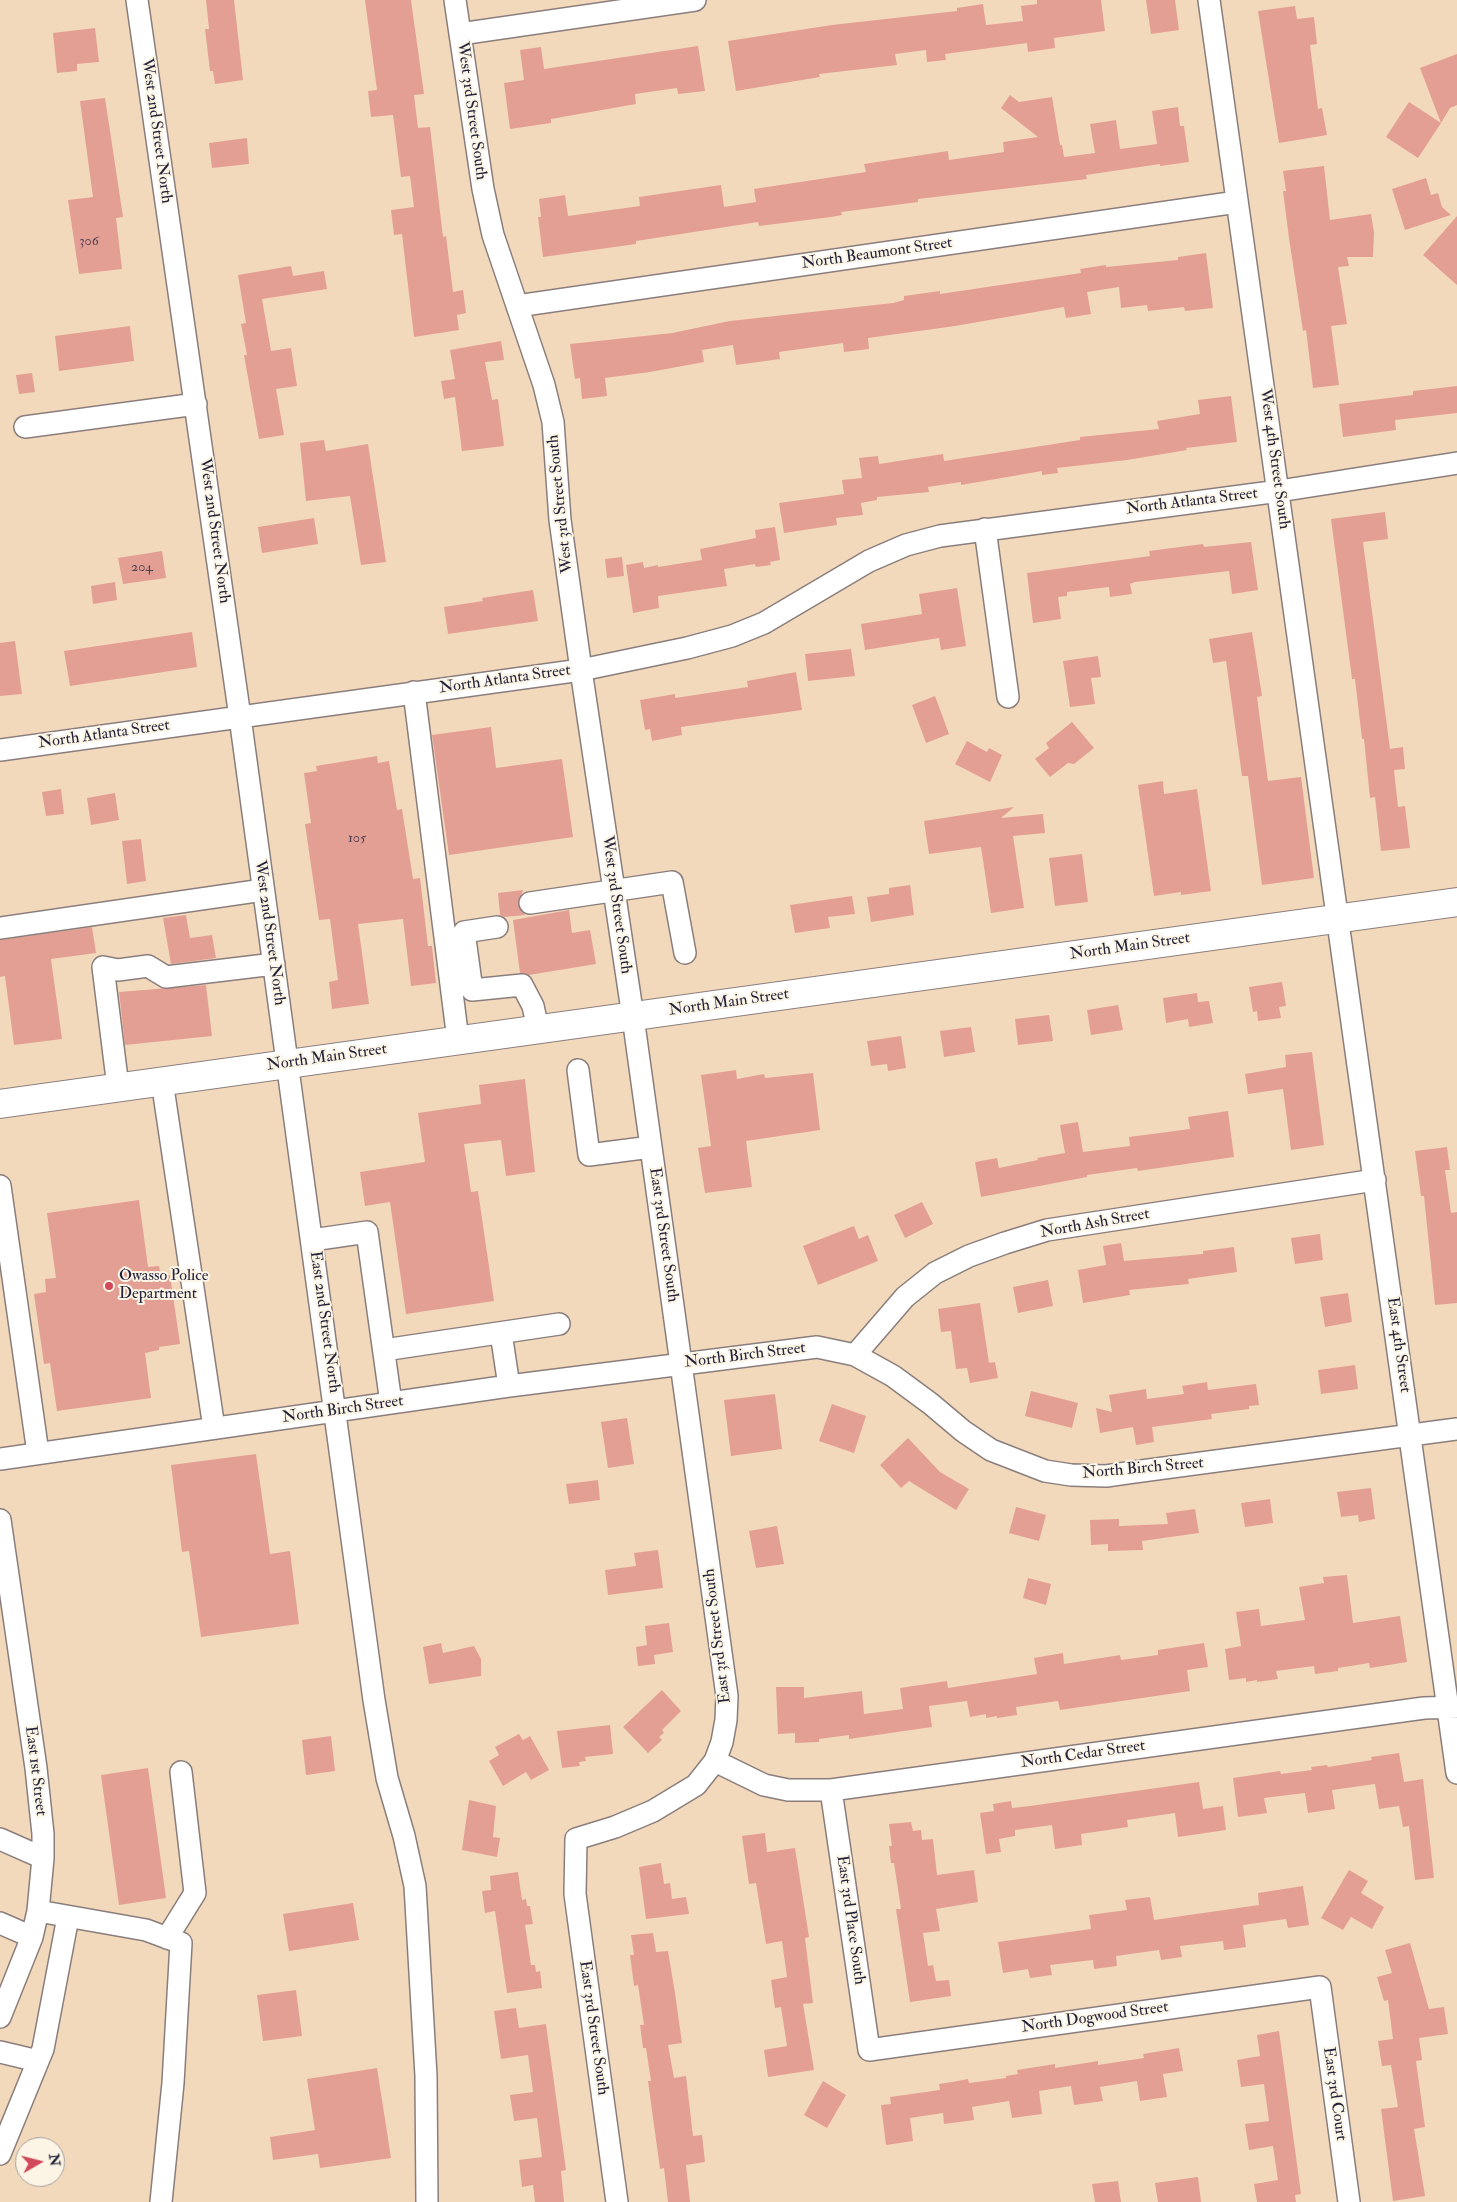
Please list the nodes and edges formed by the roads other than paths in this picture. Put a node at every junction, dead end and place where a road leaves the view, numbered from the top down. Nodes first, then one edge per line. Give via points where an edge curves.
1 (136, 0) edge
2 (455, 0) edge
3 (695, 0) edge
4 (1209, 0) edge
5 (460, 34) junction
6 (1237, 202) junction
7 (518, 306) junction
8 (196, 404) junction
9 (26, 427) dead end
10 (1457, 463) edge
11 (1279, 491) junction
12 (985, 529) junction
13 (581, 670) junction
14 (414, 692) junction
15 (1008, 697) dead end
16 (240, 717) junction
17 (0, 750) edge
18 (263, 890) junction
19 (614, 891) junction
20 (1457, 902) edge
21 (530, 903) dead end
22 (1338, 918) junction
23 (497, 927) dead end
24 (0, 928) edge
25 (685, 953) dead end
26 (274, 964) junction
27 (633, 1017) junction
28 (538, 1029) junction
29 (458, 1040) junction
30 (288, 1063) junction
31 (578, 1070) dead end
32 (162, 1081) junction
33 (118, 1087) junction
34 (0, 1104) edge
35 (650, 1147) junction
36 (1375, 1180) junction
37 (0, 1186) edge
38 (312, 1240) junction
39 (560, 1324) dead end
40 (501, 1333) junction
41 (384, 1350) junction
42 (854, 1355) junction
43 (682, 1363) junction
44 (509, 1386) junction
45 (391, 1403) junction
46 (336, 1411) junction
47 (214, 1428) junction
48 (1457, 1429) edge
49 (1410, 1435) junction
50 (38, 1453) junction
51 (0, 1459) edge
52 (0, 1520) edge
53 (1452, 1707) edge
54 (715, 1761) junction
55 (180, 1772) dead end
56 (1457, 1773) edge
57 (831, 1790) junction
58 (0, 1839) edge
59 (43, 1858) junction
60 (38, 1911) junction
61 (68, 1917) junction
62 (0, 1923) edge
63 (32, 1937) junction
64 (167, 1938) junction
65 (1320, 1987) joint
66 (0, 2017) edge
67 (869, 2050) joint
68 (0, 2052) edge
69 (38, 2061) junction
70 (0, 2154) edge
71 (162, 2202) edge
72 (427, 2202) edge
73 (617, 2202) edge
74 (1349, 2202) edge

1 - 8 street, West 2nd Street North
2 - 5 street, West 3rd Street South
3 - 5 street
4 - 6 street, West 4th Street South
5 - 7 street, West 3rd Street South via 483,189 493,235
6 - 7 street, North Beaumont Street
6 - 11 street, West 4th Street South
7 - 13 street, West 3rd Street South via 553,422 560,520
8 - 9 street
8 - 16 street, West 2nd Street North
10 - 11 street, North Atlanta Street
11 - 12 street, North Atlanta Street
11 - 22 street, West 4th Street South
12 - 13 street, North Atlanta Street via 906,545 870,561 764,623 732,636
12 - 15 street
13 - 14 street, North Atlanta Street
13 - 19 street, West 3rd Street South
14 - 16 street, North Atlanta Street
14 - 29 street
16 - 17 street, North Atlanta Street
16 - 18 street, West 2nd Street North
18 - 24 street
18 - 26 street, West 2nd Street North
19 - 21 street
19 - 25 street via 672,882
19 - 27 street, West 3rd Street South
20 - 22 main road, North Main Street
22 - 27 main road, North Main Street
22 - 36 street, East 4th Street
23 - 28 street via 464,932 472,990 522,985 533,1006
26 - 30 street, West 2nd Street North
26 - 33 street via 166,977 148,966 118,970 103,967
27 - 28 main road, North Main Street
27 - 35 street, East 3rd Street South
28 - 29 main road, North Main Street
29 - 30 main road, North Main Street
30 - 32 main road, North Main Street
30 - 38 street, East 2nd Street North
31 - 35 street via 589,1155
32 - 33 main road, North Main Street
32 - 47 street
33 - 34 main road, North Main Street
35 - 43 street, East 3rd Street South
36 - 42 street, North Ash Street via 1054,1229 1005,1243 935,1273 905,1297
36 - 49 street, East 4th Street
37 - 50 street
38 - 41 street via 367,1232
38 - 46 street, East 2nd Street North
39 - 40 street
40 - 41 street
40 - 44 street
41 - 45 street
42 - 43 street, North Birch Street via 817,1347
42 - 49 street, North Birch Street via 893,1376 991,1450 1045,1471 1071,1475 1125,1474
43 - 44 street, North Birch Street
43 - 54 street, East 3rd Street South via 727,1696 722,1742
44 - 45 street, North Birch Street
45 - 46 street, North Birch Street
46 - 47 street, North Birch Street
46 - 72 street, East 2nd Street North via 374,1700 387,1778 415,1886 426,2076
47 - 50 street, North Birch Street
48 - 49 street, North Birch Street
49 - 53 street, East 4th Street
50 - 51 street, North Birch Street
52 - 59 street, East 1st Street via 36,1768
53 - 56 street, East 4th Street
53 - 57 street, North Cedar Street
54 - 57 street, North Cedar Street via 764,1785 795,1790
54 - 73 street, East 3rd Street South via 696,1785 670,1801 615,1827 576,1839 574,1894
55 - 64 street via 196,1892
57 - 67 street, East 3rd Place South
58 - 59 street
59 - 60 street, East 1st Street
60 - 61 street
60 - 63 street, East 1st Street
61 - 64 street via 146,1930
61 - 69 street
62 - 63 street
63 - 66 street, East 1st Street
64 - 71 street via 181,1943
65 - 67 street, North Dogwood Street
65 - 74 street, East 3rd Court
68 - 69 street
69 - 70 street

